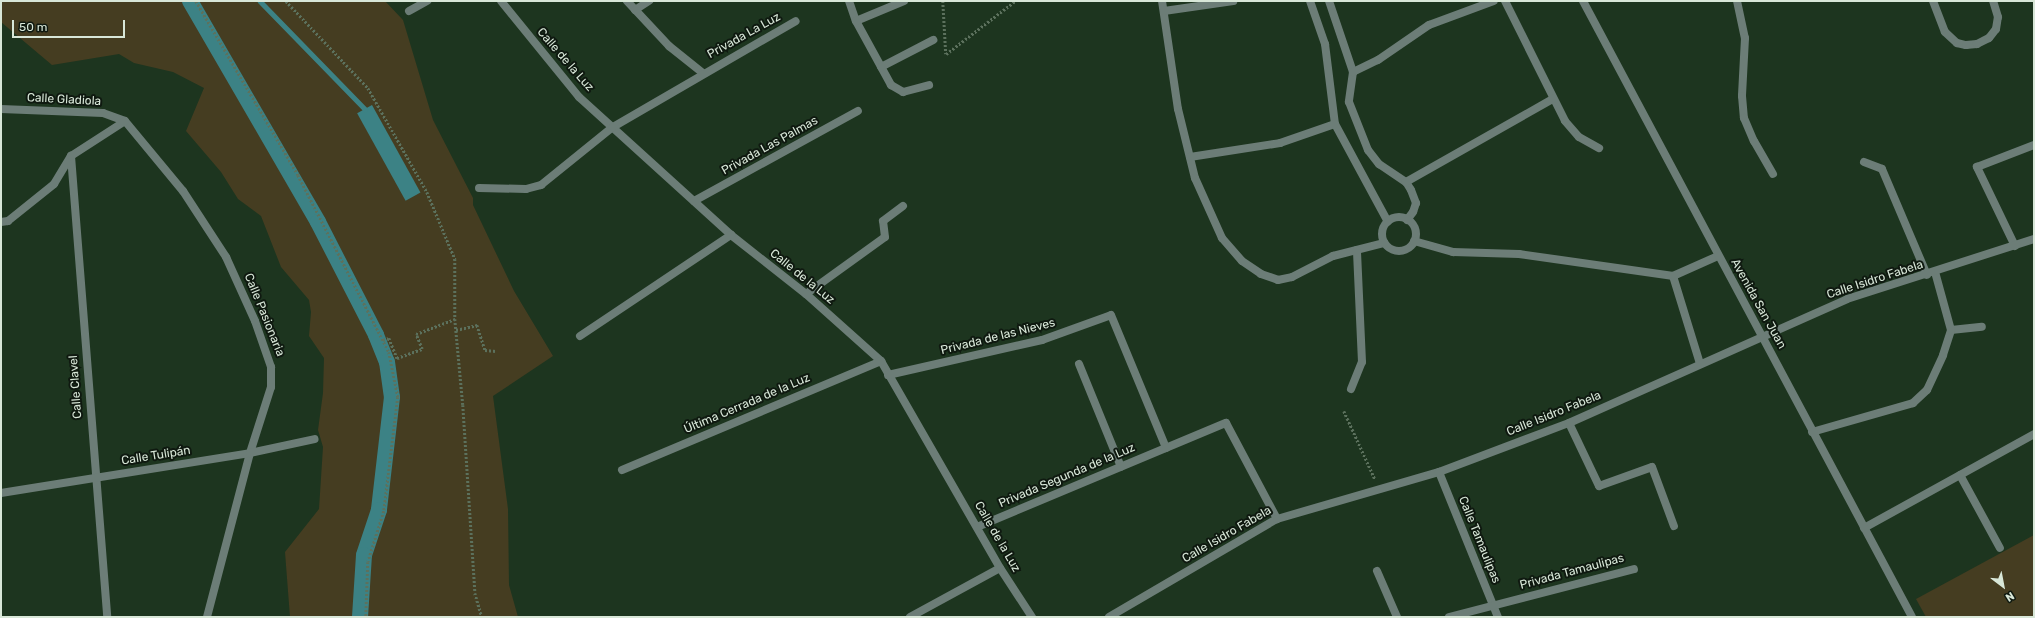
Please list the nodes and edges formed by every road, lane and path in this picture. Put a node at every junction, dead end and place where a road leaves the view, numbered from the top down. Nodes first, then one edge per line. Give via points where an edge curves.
1 (196, 1) edge
2 (286, 1) edge
3 (427, 1) edge
4 (501, 1) edge
5 (627, 1) edge
6 (649, 1) edge
7 (849, 1) edge
8 (904, 1) edge
9 (943, 1) edge
10 (1015, 1) edge
11 (1162, 1) edge
12 (1233, 1) edge
13 (1310, 1) edge
14 (1329, 1) edge
15 (1494, 1) edge
16 (1505, 1) edge
17 (1583, 1) edge
18 (1737, 1) edge
19 (1933, 1) edge
20 (1993, 1) edge
21 (634, 10) junction
22 (409, 11) dead end
23 (1164, 11) junction
24 (796, 21) dead end
25 (856, 21) junction
26 (933, 40) dead end
27 (881, 68) junction
28 (703, 72) junction
29 (1353, 72) junction
30 (929, 85) dead end
31 (1553, 99) junction
32 (1, 109) edge
33 (858, 111) dead end
34 (125, 121) junction
35 (1335, 124) junction
36 (613, 126) junction
37 (2034, 145) edge
38 (1599, 148) dead end
39 (71, 156) junction
40 (1190, 157) junction
41 (1864, 162) dead end
42 (1773, 174) dead end
43 (1406, 182) junction
44 (479, 188) dead end
45 (694, 201) junction
46 (903, 206) dead end
47 (1407, 220) junction
48 (1, 222) edge
49 (1388, 222) junction
50 (731, 236) junction
51 (2034, 239) edge
52 (1414, 241) junction
53 (1384, 243) junction
54 (2015, 246) junction
55 (1357, 250) junction
56 (1718, 256) junction
57 (1935, 272) junction
58 (1927, 275) junction
59 (1673, 276) junction
60 (806, 294) junction
61 (455, 319) junction
62 (1982, 327) dead end
63 (456, 330) junction
64 (1951, 330) junction
65 (580, 336) dead end
66 (1762, 336) junction
67 (383, 340) junction
68 (496, 351) dead end
69 (881, 361) junction
70 (1079, 364) dead end
71 (1700, 364) junction
72 (888, 375) junction
73 (1351, 389) dead end
74 (1344, 411) dead end
75 (1569, 423) junction
76 (1812, 432) junction
77 (2034, 434) edge
78 (315, 439) dead end
79 (1166, 448) junction
80 (250, 453) junction
81 (1121, 467) junction
82 (622, 470) dead end
83 (1439, 472) junction
84 (1960, 475) junction
85 (95, 478) junction
86 (1380, 489) junction
87 (1, 493) edge
88 (1277, 519) junction
89 (1674, 526) dead end
90 (977, 527) junction
91 (1864, 528) junction
92 (2000, 548) dead end
93 (1000, 568) junction
94 (1634, 569) dead end
95 (1377, 571) dead end
96 (1493, 605) junction
97 (107, 617) edge
98 (207, 617) edge
99 (366, 617) edge
100 (482, 617) edge
101 (910, 617) edge
102 (1032, 617) edge
103 (1109, 617) edge
104 (1397, 617) edge
105 (1449, 617) edge
106 (1498, 617) edge
107 (1912, 617) edge

1 - 67 path via 298,175
2 - 61 path via 368,88 427,192 455,259
3 - 22 street
4 - 36 street, Calle de la Luz via 579,97
5 - 21 street
6 - 21 street
7 - 25 street
8 - 25 street
9 - 10 path via 946,54
11 - 23 street
12 - 23 street
13 - 35 street via 1325,44
14 - 29 street
15 - 29 street via 1429,25 1378,60
16 - 31 street
17 - 56 street, Avenida San Juan
18 - 42 street via 1746,38 1742,96 1744,118
19 - 20 street via 1945,32 1957,43 1966,45 1977,44 1989,38 1996,29 1998,17
21 - 28 street via 669,46
23 - 40 street via 1178,109
24 - 28 street, Privada La Luz
25 - 27 street
26 - 27 street
27 - 30 street via 896,90 903,92
28 - 36 street, Privada La Luz
29 - 43 street via 1349,102 1368,150 1380,164
31 - 38 street via 1569,127 1579,137
31 - 43 street
32 - 34 street, Calle Gladiola via 103,113
33 - 45 street, Privada Las Palmas
34 - 39 street
34 - 80 street, Calle Pasionaria via 183,191 226,257 256,320 271,367 270,387
35 - 40 street via 1280,143
35 - 49 street
36 - 44 street, Privada La Luz via 541,185 526,189
36 - 45 street, Calle de la Luz
37 - 54 street via 1977,167
39 - 48 street via 54,184 8,221
39 - 85 street, Calle Clavel
40 - 55 street via 1195,178 1222,238 1242,262 1262,274 1278,280 1292,277 1334,256
41 - 58 street via 1882,169
43 - 47 street via 1416,203
45 - 50 street, Calle de la Luz
46 - 60 street via 883,221 885,237
47 - 49 street via 1394,218
47 - 52 street via 1414,229
49 - 53 street via 1382,233
50 - 60 street, Calle de la Luz
50 - 65 street
51 - 54 street, Calle Isidro Fabela
52 - 53 street via 1405,250 1398,251
52 - 59 street via 1452,252 1519,254
53 - 55 street
54 - 57 street, Calle Isidro Fabela
55 - 73 street via 1362,362
56 - 59 street
56 - 66 street, Avenida San Juan
57 - 58 street, Calle Isidro Fabela
57 - 64 street
58 - 66 street, Calle Isidro Fabela via 1847,299
59 - 71 street
60 - 69 street, Calle de la Luz
61 - 63 path
61 - 67 path via 416,334 422,349 397,358 389,338
62 - 64 street
63 - 68 path via 477,325 485,350
63 - 100 path via 475,593
64 - 76 street via 1927,390 1913,403
66 - 71 street, Calle Isidro Fabela
66 - 76 street, Avenida San Juan
67 - 99 path via 389,352 398,397 384,511 368,562
69 - 72 street, Calle de la Luz
69 - 82 street, Última Cerrada de la Luz
70 - 81 street
71 - 75 street, Calle Isidro Fabela
72 - 79 street, Privada de las Nieves via 1042,340 1111,315
72 - 90 street, Calle de la Luz
74 - 86 path
75 - 83 street, Calle Isidro Fabela
75 - 89 street via 1599,486 1652,467
76 - 91 street, Avenida San Juan
77 - 84 street
78 - 80 street, Calle Tulipán
79 - 81 street, Privada Segunda de la Luz
79 - 88 street, Privada Segunda de la Luz via 1226,423
80 - 85 street, Calle Tulipán
80 - 98 street, Calle Pasionaria
81 - 90 street, Privada Segunda de la Luz
83 - 86 street, Calle Isidro Fabela
83 - 96 street, Calle Tamaulipas
84 - 91 street
84 - 92 street
85 - 87 street, Calle Tulipán
85 - 97 street, Calle Clavel
86 - 88 street, Calle Isidro Fabela
88 - 103 street, Calle Isidro Fabela
90 - 93 street, Calle de la Luz
91 - 107 street, Avenida San Juan
93 - 101 street
93 - 102 street, Calle de la Luz
94 - 96 street, Privada Tamaulipas
95 - 104 street
96 - 105 street, Privada Tamaulipas
96 - 106 street, Calle Tamaulipas

